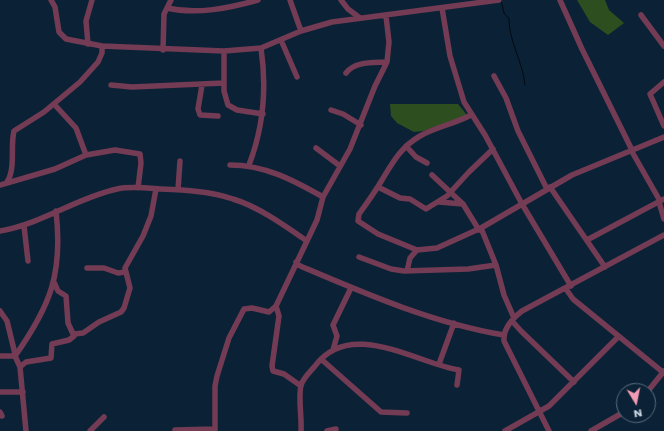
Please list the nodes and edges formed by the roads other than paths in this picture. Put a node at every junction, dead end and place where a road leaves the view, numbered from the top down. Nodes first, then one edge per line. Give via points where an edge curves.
1 (51, 0) edge
2 (92, 0) edge
3 (171, 0) edge
4 (258, 0) edge
5 (290, 0) edge
6 (342, 0) edge
7 (498, 0) edge
8 (560, 0) edge
9 (251, 1) edge
10 (168, 8) junction
11 (442, 8) junction
12 (641, 15) dead end
13 (386, 16) junction
14 (360, 18) junction
15 (301, 31) junction
16 (281, 40) junction
17 (88, 44) junction
18 (102, 46) junction
19 (664, 46) edge
20 (261, 48) junction
21 (163, 50) junction
22 (224, 51) junction
23 (387, 62) junction
24 (346, 73) dead end
25 (494, 76) dead end
26 (297, 77) dead end
27 (224, 83) junction
28 (111, 84) dead end
29 (202, 85) junction
30 (663, 86) edge
31 (54, 104) junction
32 (331, 110) dead end
33 (263, 114) junction
34 (471, 115) junction
35 (218, 116) dead end
36 (360, 125) junction
37 (664, 126) edge
38 (664, 137) edge
39 (406, 146) junction
40 (316, 148) dead end
41 (493, 149) junction
42 (632, 150) junction
43 (86, 155) junction
44 (180, 161) dead end
45 (427, 164) dead end
46 (230, 165) dead end
47 (249, 166) junction
48 (340, 166) junction
49 (432, 175) dead end
50 (7, 182) junction
51 (0, 185) edge
52 (378, 187) junction
53 (138, 188) junction
54 (548, 188) junction
55 (156, 189) junction
56 (178, 190) junction
57 (450, 193) junction
58 (323, 197) junction
59 (661, 201) edge
60 (439, 202) junction
61 (463, 204) junction
62 (522, 204) junction
63 (56, 211) junction
64 (664, 219) edge
65 (24, 226) junction
66 (480, 229) junction
67 (0, 230) edge
68 (664, 235) edge
69 (307, 240) junction
70 (586, 240) junction
71 (406, 245) junction
72 (417, 250) junction
73 (359, 257) dead end
74 (411, 257) junction
75 (28, 261) dead end
76 (296, 262) junction
77 (496, 265) junction
78 (605, 267) junction
79 (87, 268) dead end
80 (407, 271) junction
81 (125, 272) junction
82 (54, 282) junction
83 (569, 287) junction
84 (351, 288) junction
85 (276, 306) junction
86 (0, 311) edge
87 (513, 319) junction
88 (454, 323) junction
89 (74, 334) junction
90 (504, 335) junction
91 (618, 337) junction
92 (334, 350) junction
93 (0, 356) edge
94 (15, 356) junction
95 (321, 358) junction
96 (439, 364) junction
97 (20, 367) junction
98 (664, 372) edge
99 (574, 382) junction
100 (22, 383) dead end
101 (655, 383) edge
102 (457, 385) dead end
103 (301, 386) junction
104 (0, 392) edge
105 (23, 392) junction
106 (540, 412) junction
107 (407, 413) dead end
108 (616, 417) edge
109 (104, 418) dead end
110 (336, 429) dead end
111 (175, 430) edge
112 (215, 430) edge
113 (26, 431) edge
114 (90, 431) edge
115 (301, 431) edge
116 (327, 431) edge
117 (505, 431) edge
118 (549, 431) edge
119 (592, 431) edge

1 - 17 street via 61,35 66,39
2 - 17 street via 86,21
3 - 10 street
4 - 9 street
5 - 15 street
6 - 14 street via 348,9
7 - 11 street
8 - 42 street
9 - 10 street via 226,8 190,11
10 - 21 street via 164,22
11 - 13 street
11 - 34 street via 450,56 464,102
12 - 19 street
13 - 14 street
13 - 23 street via 389,42
14 - 15 street via 332,22
15 - 16 street
16 - 20 street
16 - 26 street
17 - 18 street
18 - 21 street
18 - 31 street via 98,62 80,82
20 - 22 street
20 - 33 street via 265,94
21 - 22 street
22 - 27 street
23 - 24 street via 358,65
23 - 36 street
25 - 54 street via 506,98 518,131
27 - 29 street
27 - 33 street via 226,100 231,108
28 - 29 street via 132,87
29 - 35 street via 198,109 200,115
30 - 37 street via 650,94
31 - 43 street via 76,128
31 - 50 street via 14,131 12,162
32 - 36 street
33 - 47 street via 259,140
34 - 39 street via 456,123 433,129
34 - 41 street
36 - 48 street
38 - 42 street
39 - 45 street
39 - 52 street via 398,154
40 - 48 street
41 - 57 street
41 - 62 street
42 - 54 street
42 - 59 street
43 - 50 street via 49,171
43 - 53 street via 115,150 140,154
44 - 56 street
46 - 47 street
47 - 58 street via 286,177
48 - 58 street
49 - 57 street
50 - 51 street
52 - 60 street via 400,198 410,199 426,209
52 - 71 street via 359,214 358,221 378,234
53 - 55 street
53 - 63 street via 118,189
54 - 62 street
54 - 70 street
55 - 56 street
55 - 81 street via 151,216
56 - 69 street via 208,193 236,200
57 - 60 street
57 - 61 street
58 - 69 street via 317,220
59 - 64 street
59 - 70 street
60 - 61 street
61 - 66 street
62 - 66 street
62 - 83 street
63 - 65 street
63 - 82 street via 59,241
65 - 67 street
65 - 75 street
66 - 72 street via 437,248
66 - 77 street
68 - 78 street
69 - 76 street
70 - 78 street
71 - 72 street
71 - 74 street
72 - 74 street
73 - 80 street via 392,270
74 - 80 street
76 - 84 street
76 - 85 street
77 - 80 street via 468,269
77 - 87 street
78 - 83 street
79 - 81 street
81 - 89 street via 130,288 121,312 83,333
82 - 89 street via 58,291 66,296 68,323
82 - 94 street via 44,308
83 - 87 street
83 - 91 street via 573,299
84 - 88 street
84 - 92 street via 333,325 336,336
85 - 103 street via 279,316 273,371 284,374
85 - 112 street via 269,312 248,308 237,320 215,386
86 - 97 street via 7,321
87 - 90 street
87 - 99 street via 521,331
88 - 90 street
88 - 96 street
89 - 97 street via 69,340 52,344 51,358 26,362
90 - 106 street via 510,354
91 - 98 street
91 - 99 street
92 - 95 street
92 - 96 street via 350,344 373,344
93 - 94 street
94 - 97 street
95 - 103 street via 307,374
95 - 107 street via 381,412
96 - 102 street via 459,370
97 - 100 street
97 - 105 street
98 - 101 street
99 - 106 street
103 - 115 street
104 - 105 street
105 - 113 street
106 - 117 street
106 - 118 street
108 - 119 street
109 - 114 street
110 - 116 street
111 - 112 street

